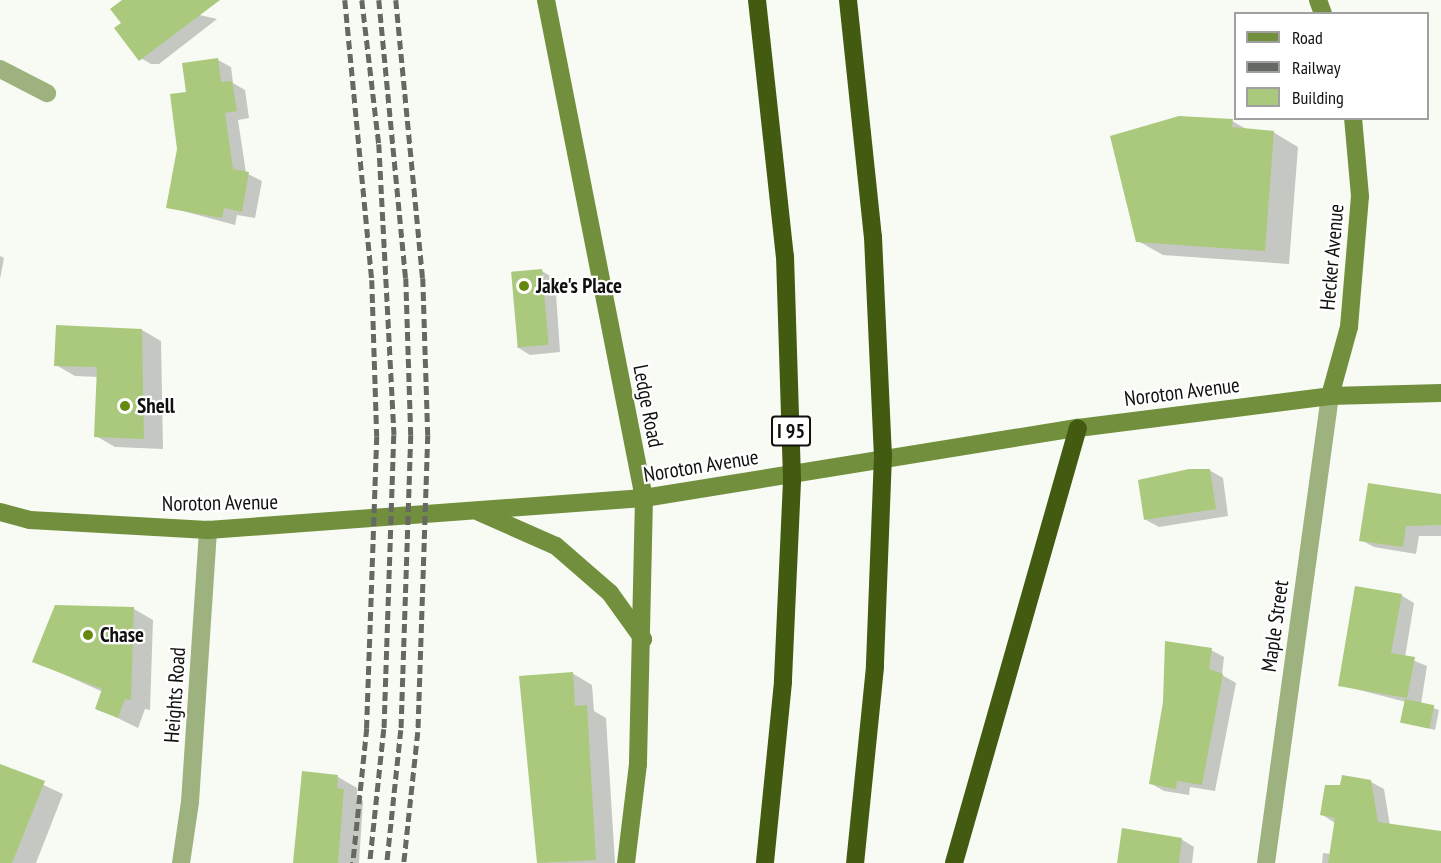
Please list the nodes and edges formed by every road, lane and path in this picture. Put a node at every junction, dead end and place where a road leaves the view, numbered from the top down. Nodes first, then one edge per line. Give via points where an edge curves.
1 (546, 0) edge
2 (757, 0) edge
3 (848, 0) edge
4 (0, 69) edge
5 (47, 93) dead end
6 (1353, 120) edge
7 (1441, 393) edge
8 (1330, 396) junction
9 (1078, 428) junction
10 (644, 498) junction
11 (474, 510) junction
12 (0, 512) edge
13 (208, 530) junction
14 (643, 639) junction
15 (181, 863) edge
16 (626, 863) edge
17 (765, 863) edge
18 (855, 863) edge
19 (954, 863) edge
20 (1266, 863) edge

1 - 10 main road, Ledge Road
2 - 17 highway, I 95 via 785,256 792,458 783,682
3 - 18 highway via 873,237 883,455 875,667
4 - 5 street
6 - 8 main road, Hecker Avenue via 1360,196 1349,327
7 - 8 main road, Noroton Avenue
8 - 9 main road, Noroton Avenue
8 - 20 street, Maple Street
9 - 10 main road, Noroton Avenue
9 - 19 highway
10 - 11 main road, Noroton Avenue
10 - 14 main road, Ledge Road
11 - 13 main road, Noroton Avenue
11 - 14 main road via 556,546 610,593
12 - 13 main road, Noroton Avenue via 30,520
13 - 15 street, Heights Road via 190,802
14 - 16 main road, Ledge Road

